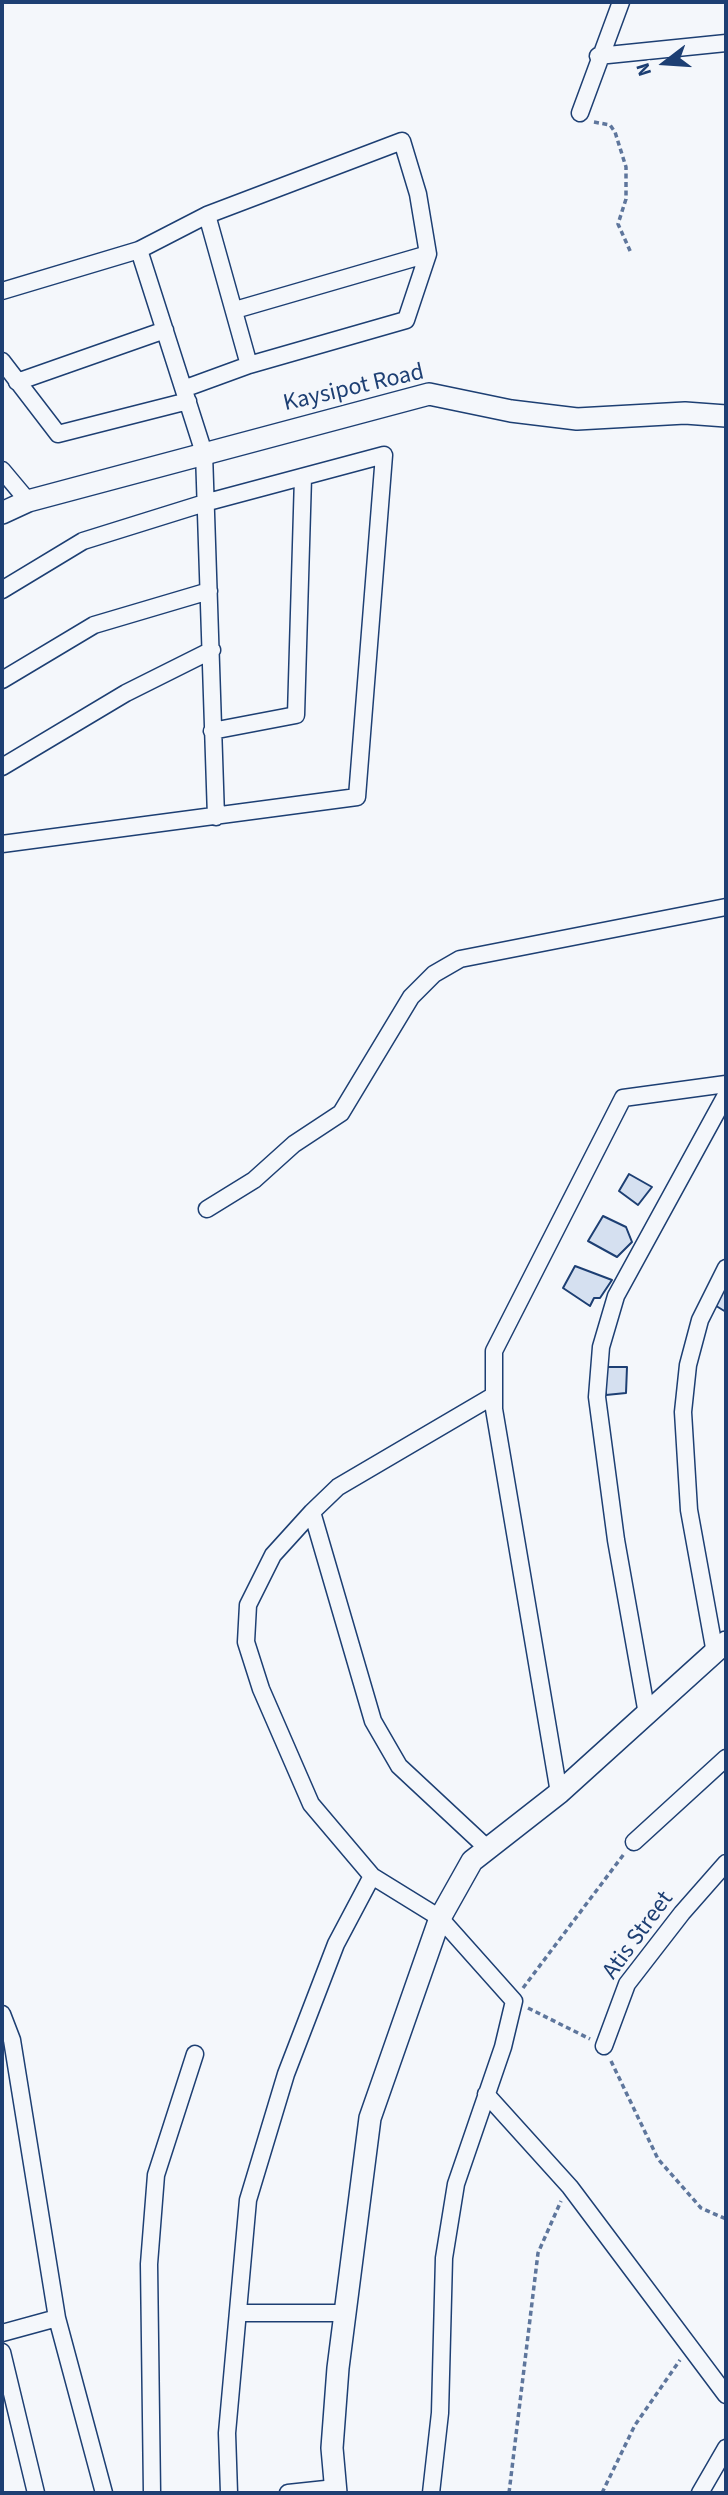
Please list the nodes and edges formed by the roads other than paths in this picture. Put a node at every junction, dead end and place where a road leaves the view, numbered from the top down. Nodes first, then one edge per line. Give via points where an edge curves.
1 (621, 2) edge
2 (726, 43) edge
3 (598, 55) junction
4 (580, 113) road end
5 (207, 215) junction
6 (139, 250) junction
7 (428, 254) junction
8 (2, 291) edge
9 (235, 310) junction
10 (164, 330) junction
11 (2, 360) edge
12 (249, 365) junction
13 (17, 382) junction
14 (187, 394) junction
15 (726, 416) edge
16 (204, 453) junction
17 (2, 470) edge
18 (303, 477) junction
19 (28, 501) junction
20 (208, 502) junction
21 (2, 513) edge
22 (2, 590) edge
23 (209, 591) junction
24 (212, 650) junction
25 (2, 680) edge
26 (212, 732) junction
27 (2, 766) edge
28 (216, 817) junction
29 (2, 844) edge
30 (726, 907) edge
31 (726, 1084) edge
32 (726, 1095) edge
33 (207, 1209) dead end
34 (726, 1268) edge
35 (493, 1396) junction
36 (312, 1512) junction
37 (721, 1647) edge
38 (647, 1714) junction
39 (726, 1758) edge
40 (559, 1793) junction
41 (634, 1842) road end
42 (487, 1848) junction
43 (726, 1863) edge
44 (372, 1876) junction
45 (440, 1918) junction
46 (2, 2014) edge
47 (604, 2046) road end
48 (195, 2054) dead end
49 (486, 2094) junction
50 (239, 2313) junction
51 (346, 2313) junction
52 (57, 2318) junction
53 (2, 2333) edge
54 (2, 2352) edge
55 (726, 2395) edge
56 (726, 2448) edge
57 (336, 2491) edge
58 (36, 2493) edge
59 (104, 2493) edge
60 (152, 2493) edge
61 (229, 2493) edge
62 (288, 2493) edge
63 (431, 2493) edge
64 (700, 2493) edge

1 - 3 street
2 - 3 street
3 - 4 street
5 - 6 street
5 - 7 street via 402,141 418,194
5 - 9 street
6 - 8 street
6 - 10 street
7 - 9 street
7 - 12 street via 406,320
9 - 12 street
10 - 13 street
10 - 14 street
11 - 13 street
12 - 14 street
13 - 14 street via 58,434
14 - 16 street
15 - 16 street, Kaysipot Road via 685,413 577,419 429,394
16 - 19 street, Kaysipot Road
16 - 20 street
17 - 19 street
18 - 20 street
18 - 26 street via 296,715
18 - 28 street via 383,455 357,797
19 - 21 street, Kaysipot Road
20 - 22 street via 83,541
20 - 23 street
23 - 24 street
23 - 25 street via 94,625
24 - 26 street
24 - 27 street via 126,693
26 - 28 street
28 - 29 street
30 - 33 street via 460,959 433,974 411,997 341,1113 294,1144 254,1180
31 - 35 street via 623,1098 494,1351
32 - 38 street via 615,1296 601,1347 597,1397 616,1540
34 - 37 street via 700,1320 688,1365 683,1412 689,1510
35 - 36 street via 338,1488
35 - 40 street
36 - 42 street via 373,1721 399,1766
36 - 44 street via 273,1555 248,1605 246,1642 261,1689 311,1804
37 - 38 street
38 - 40 street
39 - 41 street
40 - 42 street
42 - 45 street via 472,1861
43 - 47 street, Atis Street via 627,1984
44 - 45 street
44 - 50 street via 336,1944 282,2087 248,2200
45 - 49 street via 513,2001
45 - 51 street via 370,2118
46 - 52 street via 12,2040
48 - 60 street via 156,2175 149,2264
49 - 55 street via 570,2188
49 - 63 street via 456,2184 444,2258 440,2413
50 - 51 street
50 - 61 street via 227,2433
51 - 57 street via 332,2448
52 - 53 street
52 - 59 street
54 - 58 street
56 - 64 street
57 - 62 street

